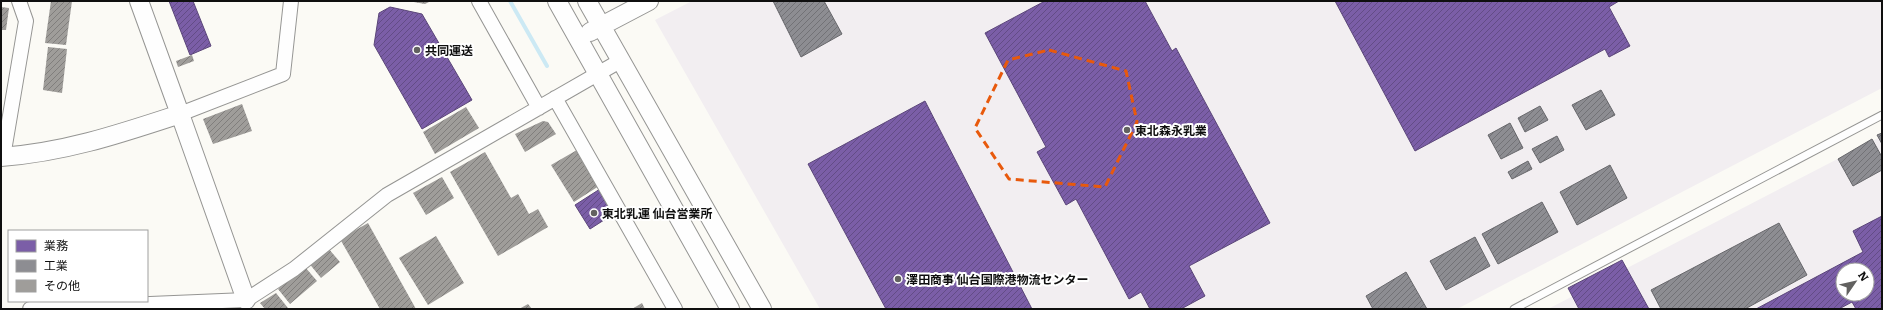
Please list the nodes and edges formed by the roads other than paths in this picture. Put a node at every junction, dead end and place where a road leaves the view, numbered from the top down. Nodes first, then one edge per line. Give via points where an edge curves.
1 (19, 1) edge
2 (139, 1) edge
3 (291, 1) edge
4 (479, 1) edge
5 (557, 1) edge
6 (587, 1) edge
7 (649, 1) edge
8 (601, 26) junction
9 (579, 38) junction
10 (620, 61) junction
11 (598, 74) junction
12 (555, 98) junction
13 (540, 108) junction
14 (180, 114) junction
15 (1882, 115) edge
16 (2, 157) edge
17 (248, 304) edge
18 (30, 309) edge
19 (44, 309) edge
20 (675, 309) edge
21 (730, 309) edge
22 (762, 309) edge
23 (1514, 309) edge

1 - 16 street via 26,21
2 - 14 street
3 - 14 street via 283,74
4 - 13 street
5 - 9 street
6 - 8 street
7 - 8 street
8 - 9 street
8 - 10 street
9 - 11 street
10 - 11 street
10 - 22 street
11 - 12 street
11 - 21 street
12 - 13 street
12 - 20 street
13 - 17 street via 387,195
14 - 16 street via 100,140 49,152
14 - 17 street
15 - 23 lane
17 - 19 street
18 - 19 street

